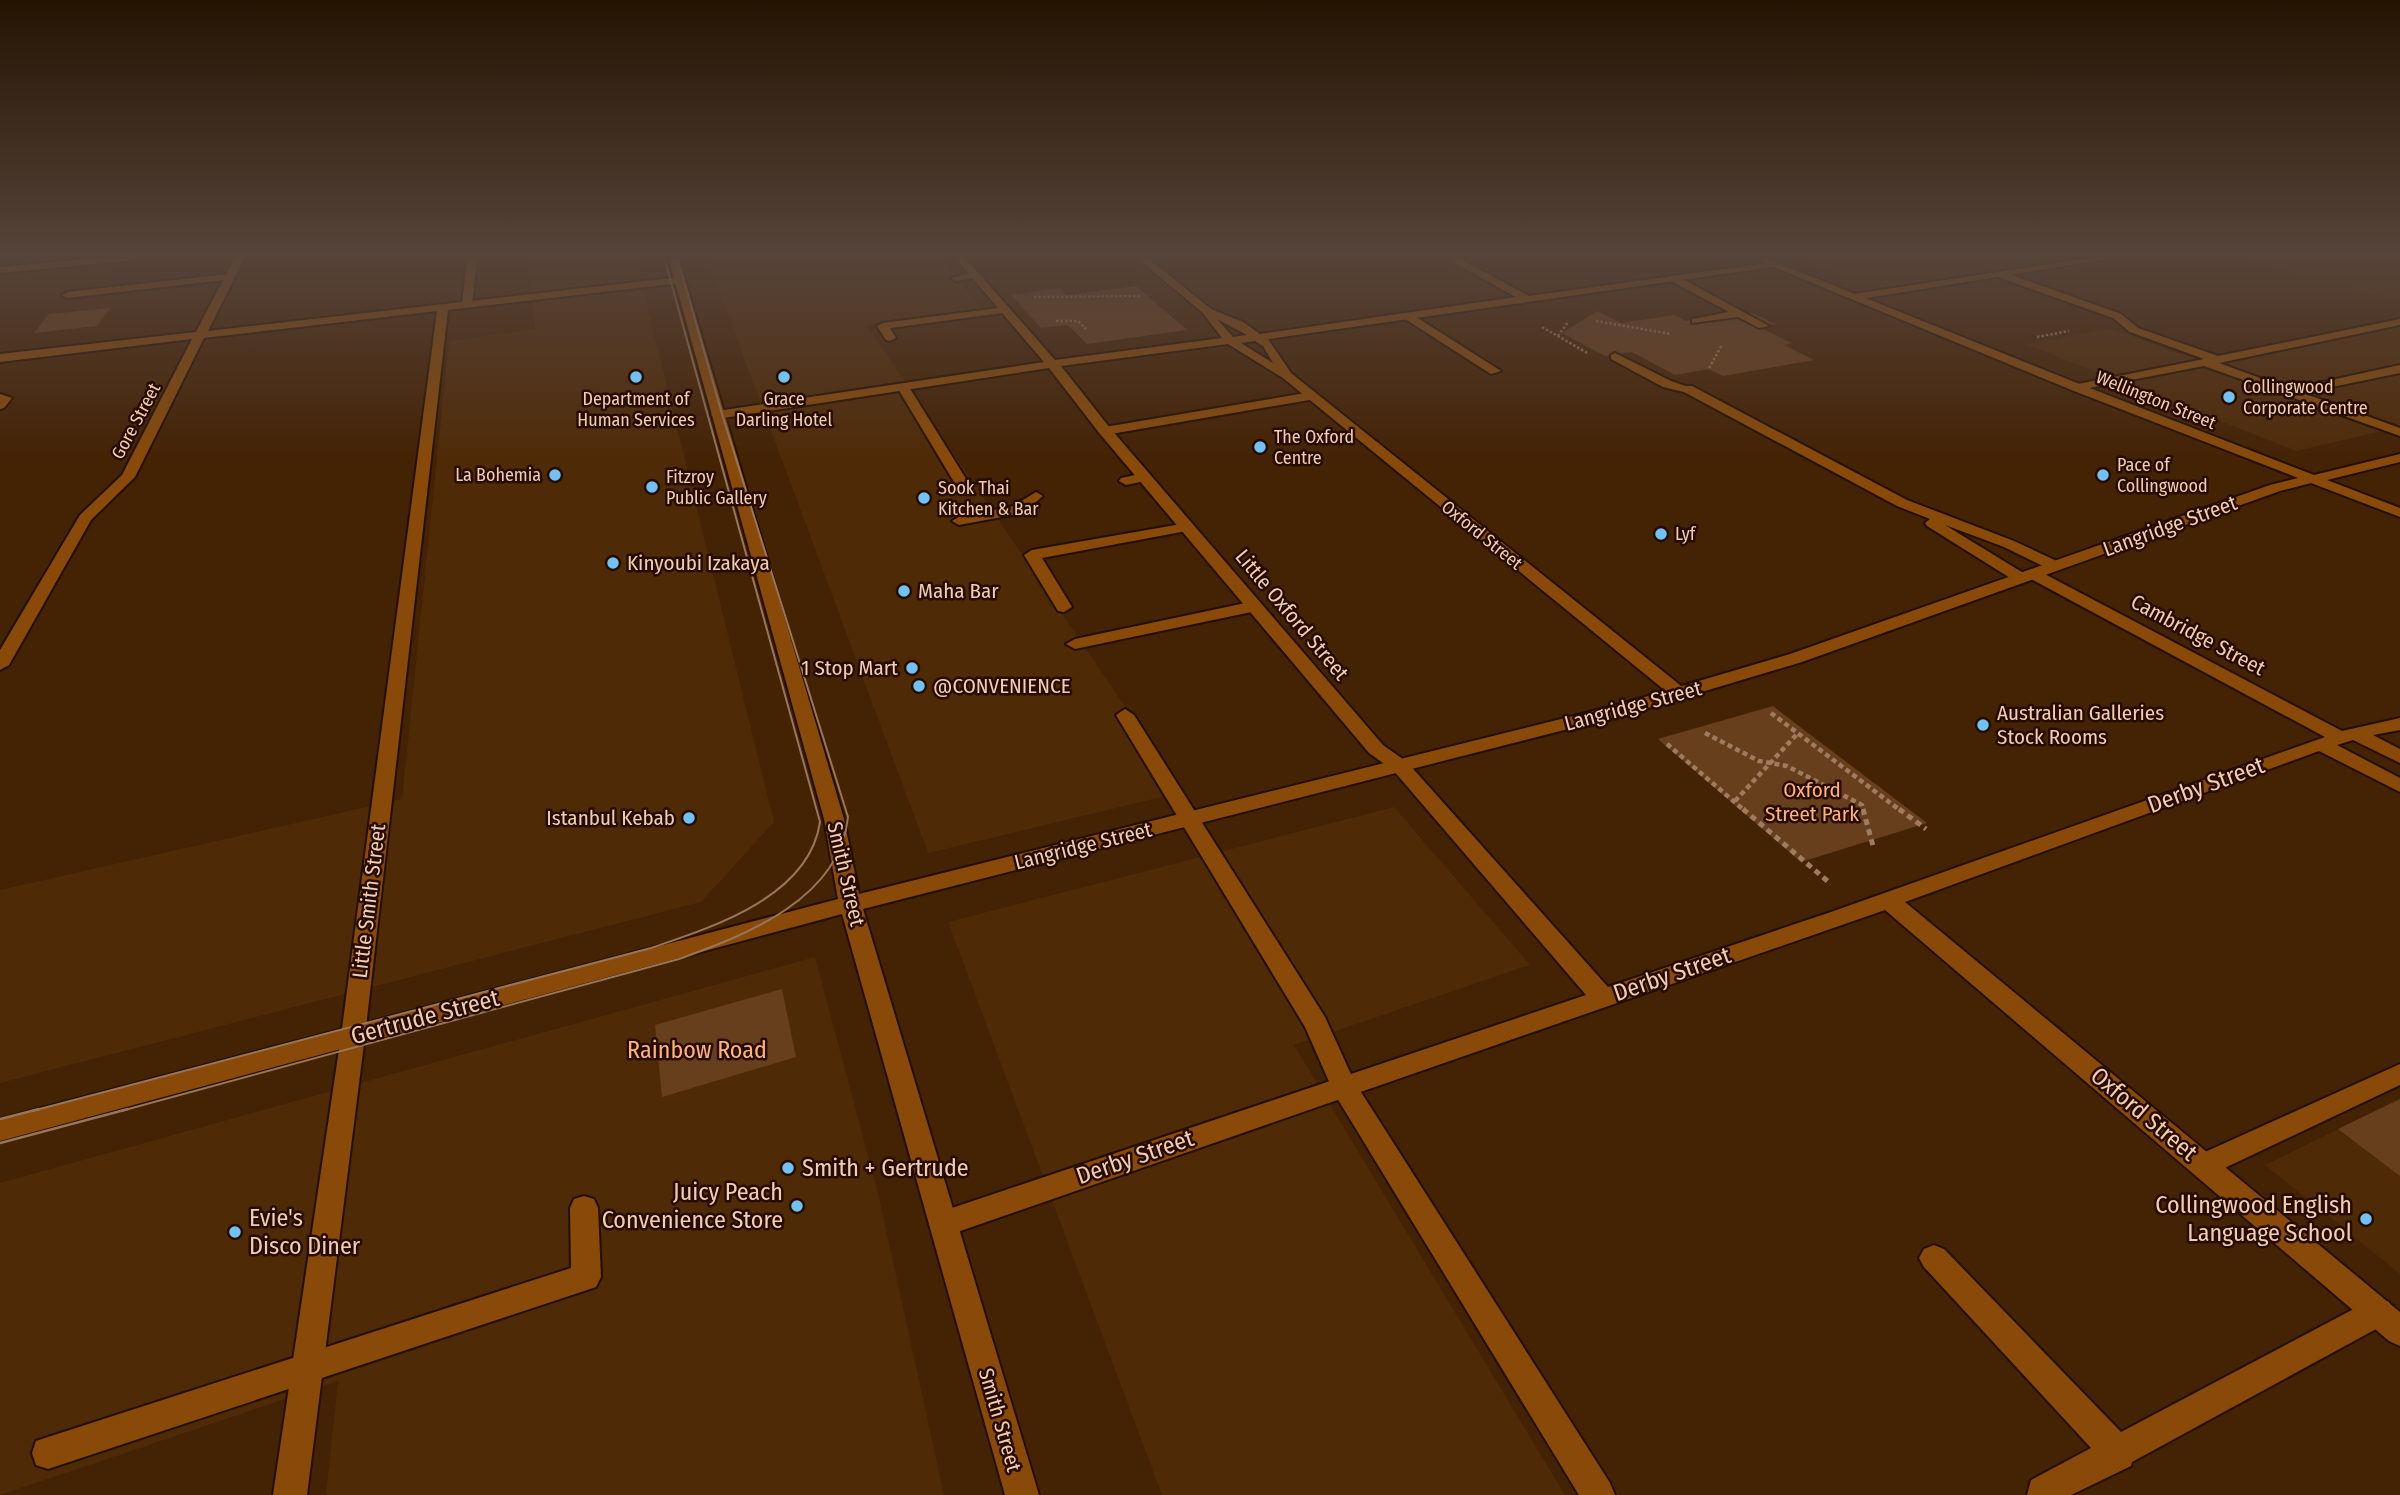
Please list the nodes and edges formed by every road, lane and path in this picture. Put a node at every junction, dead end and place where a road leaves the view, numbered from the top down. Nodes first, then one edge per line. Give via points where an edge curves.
1 (205, 323) edge
2 (305, 323) edge
3 (441, 323) edge
4 (692, 323) edge
5 (900, 323) edge
6 (1018, 323) edge
7 (1213, 323) edge
8 (1236, 323) edge
9 (1365, 323) edge
10 (1418, 323) edge
11 (1608, 323) edge
12 (1756, 323) edge
13 (1917, 323) edge
14 (2125, 323) edge
15 (2396, 323) edge
16 (1763, 326) dead end
17 (198, 335) junction
18 (1678, 335) dead end
19 (1558, 336) dead end
20 (1258, 337) junction
21 (890, 338) dead end
22 (1229, 340) junction
23 (1712, 341) dead end
24 (1615, 357) dead end
25 (0, 358) edge
26 (1598, 359) dead end
27 (2213, 362) junction
28 (1052, 364) junction
29 (2400, 369) edge
30 (1495, 371) dead end
31 (1707, 372) dead end
32 (1287, 375) junction
33 (903, 387) junction
34 (2078, 388) junction
35 (2291, 393) junction
36 (1311, 396) junction
37 (0, 398) edge
38 (0, 405) edge
39 (717, 415) junction
40 (1105, 431) junction
41 (2400, 432) edge
42 (2400, 458) edge
43 (1144, 477) junction
44 (2310, 479) junction
45 (1126, 481) dead end
46 (961, 482) dead end
47 (1036, 496) dead end
48 (1902, 503) junction
49 (2400, 513) edge
50 (959, 521) dead end
51 (1187, 527) junction
52 (2055, 566) junction
53 (2027, 576) junction
54 (1255, 606) junction
55 (1063, 607) dead end
56 (1075, 645) dead end
57 (0, 665) edge
58 (1679, 693) junction
59 (1771, 713) dead end
60 (1125, 716) dead end
61 (2400, 724) edge
62 (1705, 733) dead end
63 (1798, 733) junction
64 (2339, 739) junction
65 (1667, 744) dead end
66 (2400, 757) edge
67 (1770, 763) junction
68 (1400, 766) junction
69 (2400, 786) edge
70 (1735, 801) junction
71 (1188, 820) junction
72 (1926, 829) dead end
73 (1873, 846) dead end
74 (1811, 866) dead end
75 (1886, 899) junction
76 (850, 904) junction
77 (1603, 998) junction
78 (353, 1036) junction
79 (2400, 1074) edge
80 (1343, 1086) junction
81 (0, 1130) edge
82 (2204, 1165) junction
83 (584, 1208) dead end
84 (943, 1224) junction
85 (1934, 1258) dead end
86 (2389, 1322) edge
87 (308, 1368) junction
88 (48, 1453) dead end
89 (2119, 1454) junction
90 (290, 1495) edge
91 (1022, 1495) edge
92 (1598, 1495) edge
93 (2046, 1495) edge

1 - 17 street, Gore Street
2 - 17 street
3 - 78 street, Little Smith Street
4 - 39 street, Smith Street
5 - 21 street via 883,326
6 - 28 street, Little Oxford Street
7 - 22 street, Oxford Street
8 - 20 street, Oxford Street
9 - 20 street
10 - 30 street
11 - 18 path
12 - 16 street
13 - 34 street, Wellington Street
14 - 27 street
15 - 27 street
17 - 25 street
17 - 57 street, Gore Street via 128,477 85,517
19 - 26 path
20 - 22 street
20 - 32 street, Oxford Street via 1273,350
22 - 28 street
22 - 32 street, Oxford Street
23 - 31 path via 1724,343
24 - 48 street, Cambridge Street via 1667,384 1688,388
27 - 34 street
27 - 35 street
28 - 33 street
28 - 40 street, Little Oxford Street
29 - 35 street
32 - 36 street, Oxford Street
33 - 39 street
33 - 46 street
34 - 44 street, Wellington Street
35 - 41 street
36 - 40 street
36 - 58 street, Oxford Street
37 - 38 street via 6,398
39 - 76 street, Smith Street via 834,819
40 - 43 street, Little Oxford Street
42 - 44 street, Langridge Street
43 - 45 street
43 - 51 street, Little Oxford Street
44 - 49 street, Wellington Street
44 - 52 street, Langridge Street
47 - 50 street via 1018,510
48 - 52 street, Cambridge Street
48 - 53 street, Cambridge Street via 1979,555
51 - 54 street, Little Oxford Street
51 - 55 street via 1032,555
52 - 53 street, Langridge Street
53 - 58 street, Langridge Street via 1760,670
53 - 64 street, Cambridge Street
54 - 56 street
54 - 68 street, Little Oxford Street via 1376,749
58 - 68 street, Langridge Street
59 - 63 path
60 - 71 street
61 - 64 street, Derby Street
62 - 67 path
63 - 67 path
63 - 72 path
64 - 66 street, Cambridge Street
64 - 69 street, Cambridge Street
64 - 75 street, Derby Street
65 - 70 path
67 - 70 path
67 - 73 path via 1787,766 1862,805
68 - 71 street, Langridge Street
68 - 77 street, Little Oxford Street
70 - 74 path
71 - 76 street, Langridge Street
71 - 80 street via 1316,1024
75 - 77 street, Derby Street
75 - 82 street, Oxford Street
76 - 78 street, Gertrude Street
76 - 84 street, Smith Street
77 - 80 street, Derby Street
78 - 81 street, Gertrude Street
78 - 87 street, Little Smith Street
79 - 82 street
80 - 84 street, Derby Street
80 - 92 street
82 - 86 street, Oxford Street
83 - 87 street via 586,1277
84 - 91 street, Smith Street
85 - 89 street
86 - 89 street
87 - 88 street
87 - 90 street, Little Smith Street
89 - 93 street via 2043,1492

